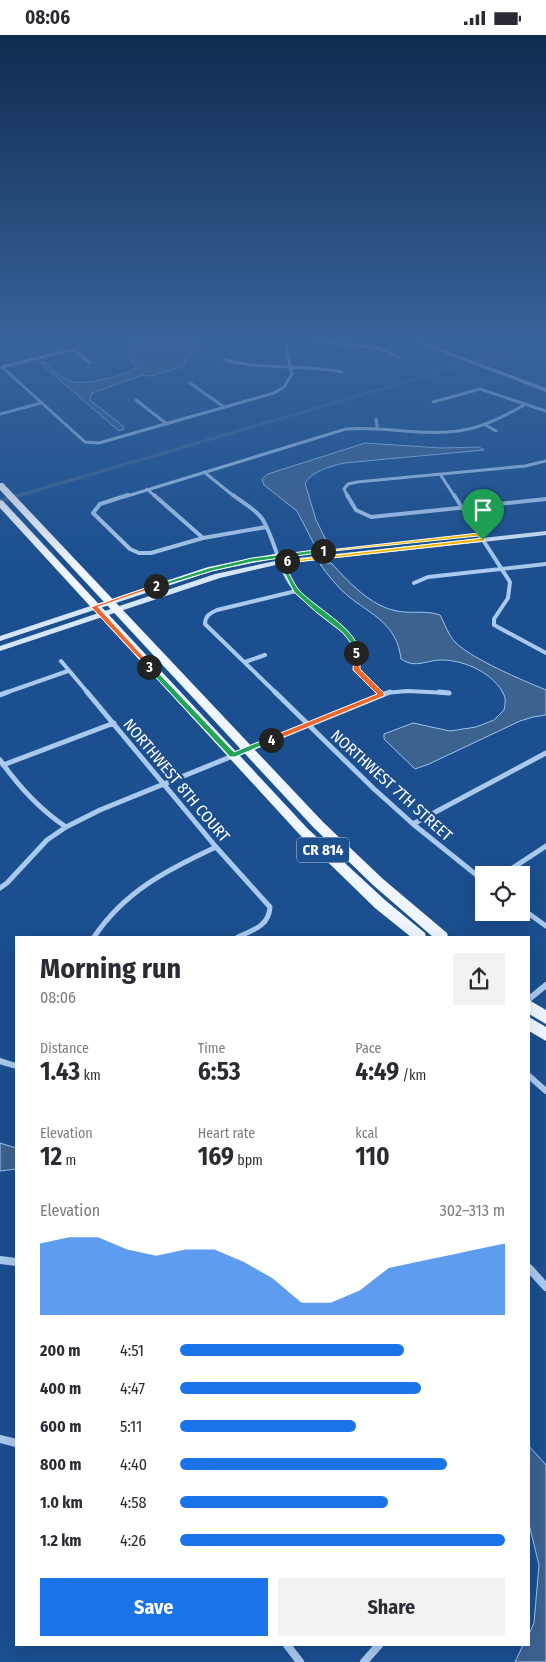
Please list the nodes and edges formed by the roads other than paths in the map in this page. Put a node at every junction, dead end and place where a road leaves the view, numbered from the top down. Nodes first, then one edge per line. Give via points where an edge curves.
1 (57, 417) edge
2 (157, 417) edge
3 (193, 417) edge
4 (499, 417) edge
5 (376, 419) dead end
6 (484, 424) junction
7 (167, 425) junction
8 (377, 426) junction
9 (496, 431) dead end
10 (546, 461) edge
11 (204, 472) junction
12 (440, 474) junction
13 (0, 485) edge
14 (147, 489) junction
15 (546, 499) edge
16 (2, 505) edge
17 (462, 508) junction
18 (266, 527) junction
19 (546, 527) edge
20 (546, 533) edge
21 (481, 537) junction
22 (203, 538) junction
23 (279, 559) junction
24 (546, 565) edge
25 (502, 569) junction
26 (414, 583) dead end
27 (296, 591) junction
28 (114, 605) junction
29 (98, 611) junction
30 (0, 639) edge
31 (0, 649) edge
32 (546, 653) edge
33 (264, 655) dead end
34 (61, 661) dead end
35 (245, 662) junction
36 (68, 671) junction
37 (448, 693) dead end
38 (382, 694) junction
39 (0, 695) edge
40 (114, 723) junction
41 (308, 725) junction
42 (247, 749) junction
43 (546, 753) edge
44 (232, 755) junction
45 (2, 763) edge
46 (164, 784) junction
47 (413, 825) junction
48 (66, 827) junction
49 (546, 846) edge
50 (216, 847) junction
51 (516, 866) edge
52 (475, 874) edge
53 (0, 889) edge
54 (530, 914) edge
55 (546, 926) edge
56 (95, 936) edge
57 (240, 936) edge
58 (419, 936) edge
59 (441, 936) edge
60 (546, 985) edge
61 (530, 998) edge
62 (530, 1007) edge
63 (546, 1018) edge
64 (530, 1024) edge
65 (546, 1035) edge
66 (0, 1061) edge
67 (15, 1066) edge
68 (530, 1077) edge
69 (546, 1091) edge
70 (0, 1260) edge
71 (15, 1262) edge
72 (530, 1269) edge
73 (546, 1287) edge
74 (0, 1439) edge
75 (15, 1443) edge
76 (288, 1646) edge
77 (378, 1646) edge
78 (300, 1662) edge
79 (364, 1662) edge

1 - 7 street via 90,444
2 - 7 street
3 - 7 street
4 - 6 street
5 - 8 street
6 - 8 street via 458,431
6 - 9 street
8 - 11 street via 339,431
10 - 12 street
11 - 14 street
11 - 18 street via 262,518
12 - 17 street
12 - 17 street via 357,481 344,489 355,511 371,517
13 - 28 main road, CR 814
14 - 22 street
14 - 22 street via 100,504 93,513 130,549 139,553 151,553
15 - 17 street
16 - 29 main road, CR 814
17 - 21 street
18 - 22 street
18 - 23 street
19 - 21 main road
20 - 21 main road
21 - 23 main road
21 - 25 street
23 - 27 street
23 - 28 main road
24 - 25 street
25 - 26 street via 428,577
25 - 32 street via 510,582 511,594 507,605 494,619 494,625
27 - 35 street, NORTHWEST 7TH STREET via 216,610 205,619 205,625
27 - 38 street via 345,631 354,642 356,670
28 - 29 main road
28 - 42 main road, CR 814
29 - 30 main road
29 - 31 main road
29 - 44 main road, CR 814
33 - 35 street
34 - 36 street, NORTHWEST 8TH COURT
35 - 41 street, NORTHWEST 7TH STREET
36 - 39 street
36 - 40 street, NORTHWEST 8TH COURT
37 - 38 street via 396,690
38 - 41 street
40 - 45 street
40 - 46 street, NORTHWEST 8TH COURT
41 - 42 street
41 - 47 street, NORTHWEST 7TH STREET
42 - 44 street
42 - 59 main road, CR 814 via 353,861
43 - 47 street
44 - 46 street
44 - 58 main road, CR 814 via 329,857
45 - 48 street via 34,803
46 - 48 street
46 - 50 street, NORTHWEST 8TH COURT
47 - 52 street, NORTHWEST 7TH STREET
48 - 53 street via 47,840
49 - 51 street
50 - 56 street via 158,875 114,911
50 - 57 street, NORTHWEST 8TH COURT via 270,907 267,923
54 - 55 street
60 - 61 street
62 - 63 main road
64 - 65 main road
66 - 67 street
68 - 69 street
70 - 71 street
72 - 73 street
74 - 75 street
76 - 78 street
77 - 79 street

